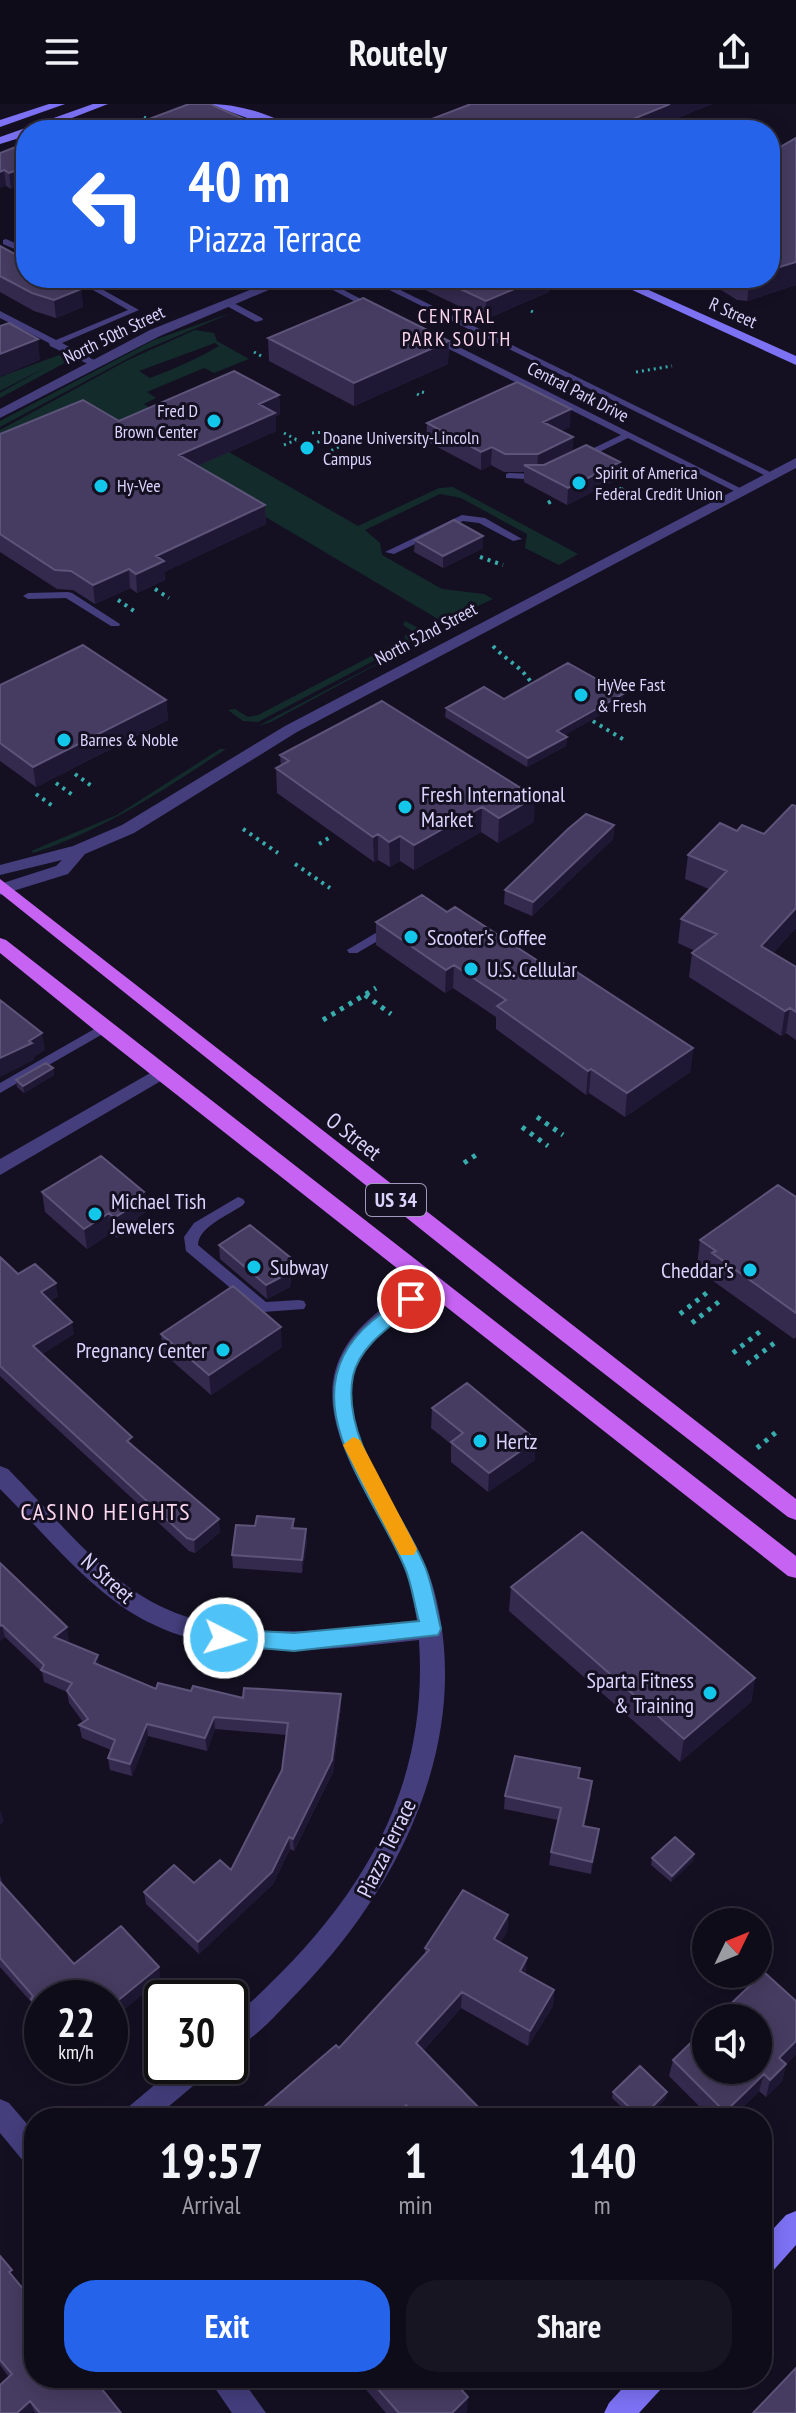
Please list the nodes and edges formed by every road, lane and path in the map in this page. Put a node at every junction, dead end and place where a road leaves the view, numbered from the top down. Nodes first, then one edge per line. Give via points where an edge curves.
1 (60, 104) edge
2 (103, 104) edge
3 (214, 104) edge
4 (246, 104) edge
5 (257, 116) junction
6 (144, 117) edge
7 (59, 120) edge
8 (150, 120) edge
9 (266, 120) edge
10 (0, 124) edge
11 (6, 242) dead end
12 (16, 246) edge
13 (94, 288) edge
14 (266, 288) edge
15 (334, 288) edge
16 (389, 288) edge
17 (634, 288) edge
18 (228, 303) junction
19 (381, 311) edge
20 (0, 314) edge
21 (259, 320) dead end
22 (417, 330) edge
23 (53, 344) junction
24 (254, 352) dead end
25 (263, 357) dead end
26 (796, 361) edge
27 (93, 363) junction
28 (672, 366) dead end
29 (636, 372) dead end
30 (0, 414) edge
31 (326, 432) dead end
32 (284, 433) dead end
33 (312, 433) dead end
34 (332, 435) dead end
35 (628, 435) junction
36 (347, 443) dead end
37 (284, 445) dead end
38 (312, 445) dead end
39 (326, 453) dead end
40 (796, 462) edge
41 (568, 464) edge
42 (554, 471) edge
43 (771, 475) junction
44 (509, 476) dead end
45 (619, 488) dead end
46 (741, 491) junction
47 (555, 499) edge
48 (640, 500) dead end
49 (548, 503) dead end
50 (516, 542) dead end
51 (392, 555) dead end
52 (480, 557) dead end
53 (503, 565) dead end
54 (155, 589) dead end
55 (28, 596) dead end
56 (169, 598) dead end
57 (118, 600) dead end
58 (137, 613) dead end
59 (115, 624) dead end
60 (493, 646) dead end
61 (544, 693) edge
62 (585, 717) edge
63 (626, 741) dead end
64 (75, 774) dead end
65 (56, 783) dead end
66 (93, 787) dead end
67 (36, 794) dead end
68 (74, 796) dead end
69 (54, 807) dead end
70 (243, 829) dead end
71 (332, 836) edge
72 (319, 844) dead end
73 (278, 853) dead end
74 (295, 864) dead end
75 (2, 883) edge
76 (330, 888) dead end
77 (406, 919) edge
78 (0, 944) edge
79 (353, 950) dead end
80 (376, 988) dead end
81 (365, 995) junction
82 (391, 1014) dead end
83 (323, 1020) dead end
84 (103, 1028) junction
85 (159, 1074) junction
86 (0, 1089) edge
87 (537, 1117) dead end
88 (522, 1127) dead end
89 (563, 1135) dead end
90 (548, 1146) dead end
91 (476, 1155) dead end
92 (464, 1163) dead end
93 (0, 1168) edge
94 (238, 1202) dead end
95 (434, 1284) junction
96 (709, 1291) dead end
97 (721, 1300) dead end
98 (299, 1305) dead end
99 (680, 1314) dead end
100 (692, 1323) dead end
101 (762, 1330) dead end
102 (777, 1341) dead end
103 (733, 1353) dead end
104 (747, 1364) dead end
105 (780, 1429) dead end
106 (757, 1448) dead end
107 (0, 1475) edge
108 (796, 1511) edge
109 (796, 1569) edge
110 (431, 1629) junction
111 (248, 2022) edge
112 (176, 2084) edge
113 (147, 2108) edge
114 (0, 2112) edge
115 (24, 2141) edge
116 (796, 2225) edge
117 (772, 2251) edge
118 (230, 2388) edge
119 (643, 2388) edge
120 (251, 2413) edge
121 (619, 2413) edge

1 - 10 main road
2 - 7 main road
3 - 5 main road
4 - 5 main road
5 - 9 main road
6 - 8 path
11 - 12 lane
13 - 23 lane via 135,310
14 - 18 street, North 50th Street
15 - 19 lane
16 - 43 lane, Central Park Drive
17 - 26 main road, R Street
18 - 21 lane
18 - 27 street, North 50th Street
20 - 23 lane
22 - 35 lane, Central Park Drive
23 - 27 lane
24 - 25 path
27 - 30 street, North 50th Street
28 - 29 path
31 - 33 path
32 - 37 path via 297,440
34 - 38 path
35 - 41 lane
35 - 46 lane, Central Park Drive
36 - 39 path
40 - 43 street, North 52nd Street
42 - 44 lane via 539,478
43 - 46 street, North 52nd Street
45 - 48 path
46 - 75 street, North 52nd Street via 302,722 148,819 79,850 62,870
47 - 49 path
50 - 51 lane via 469,522
52 - 53 path
54 - 56 path
55 - 59 lane via 68,595
57 - 58 path
60 - 61 path via 525,670 530,684
62 - 63 path
64 - 66 path
65 - 68 path
67 - 69 path
70 - 73 path
71 - 72 path
74 - 76 path
75 - 108 main road, O Street / US 34
77 - 79 lane
78 - 84 main road, US 34
80 - 81 path
81 - 82 path
81 - 83 path
84 - 85 main road, US 34
84 - 86 lane
85 - 93 street
85 - 95 main road, US 34
87 - 89 path
88 - 90 path
91 - 92 path
94 - 98 lane via 199,1227 191,1247 263,1307
95 - 109 main road, US 34
95 - 110 street, Piazza Terrace via 373,1327 356,1350 342,1385 347,1428 416,1570
96 - 99 path
97 - 100 path
101 - 103 path
102 - 104 path
105 - 106 path
107 - 110 street, N Street via 121,1594 184,1628 224,1638 281,1642
110 - 111 street, Piazza Terrace via 427,1738 412,1799 389,1853 320,1956
112 - 113 street
114 - 115 street
116 - 117 main road
118 - 120 street
119 - 121 main road

